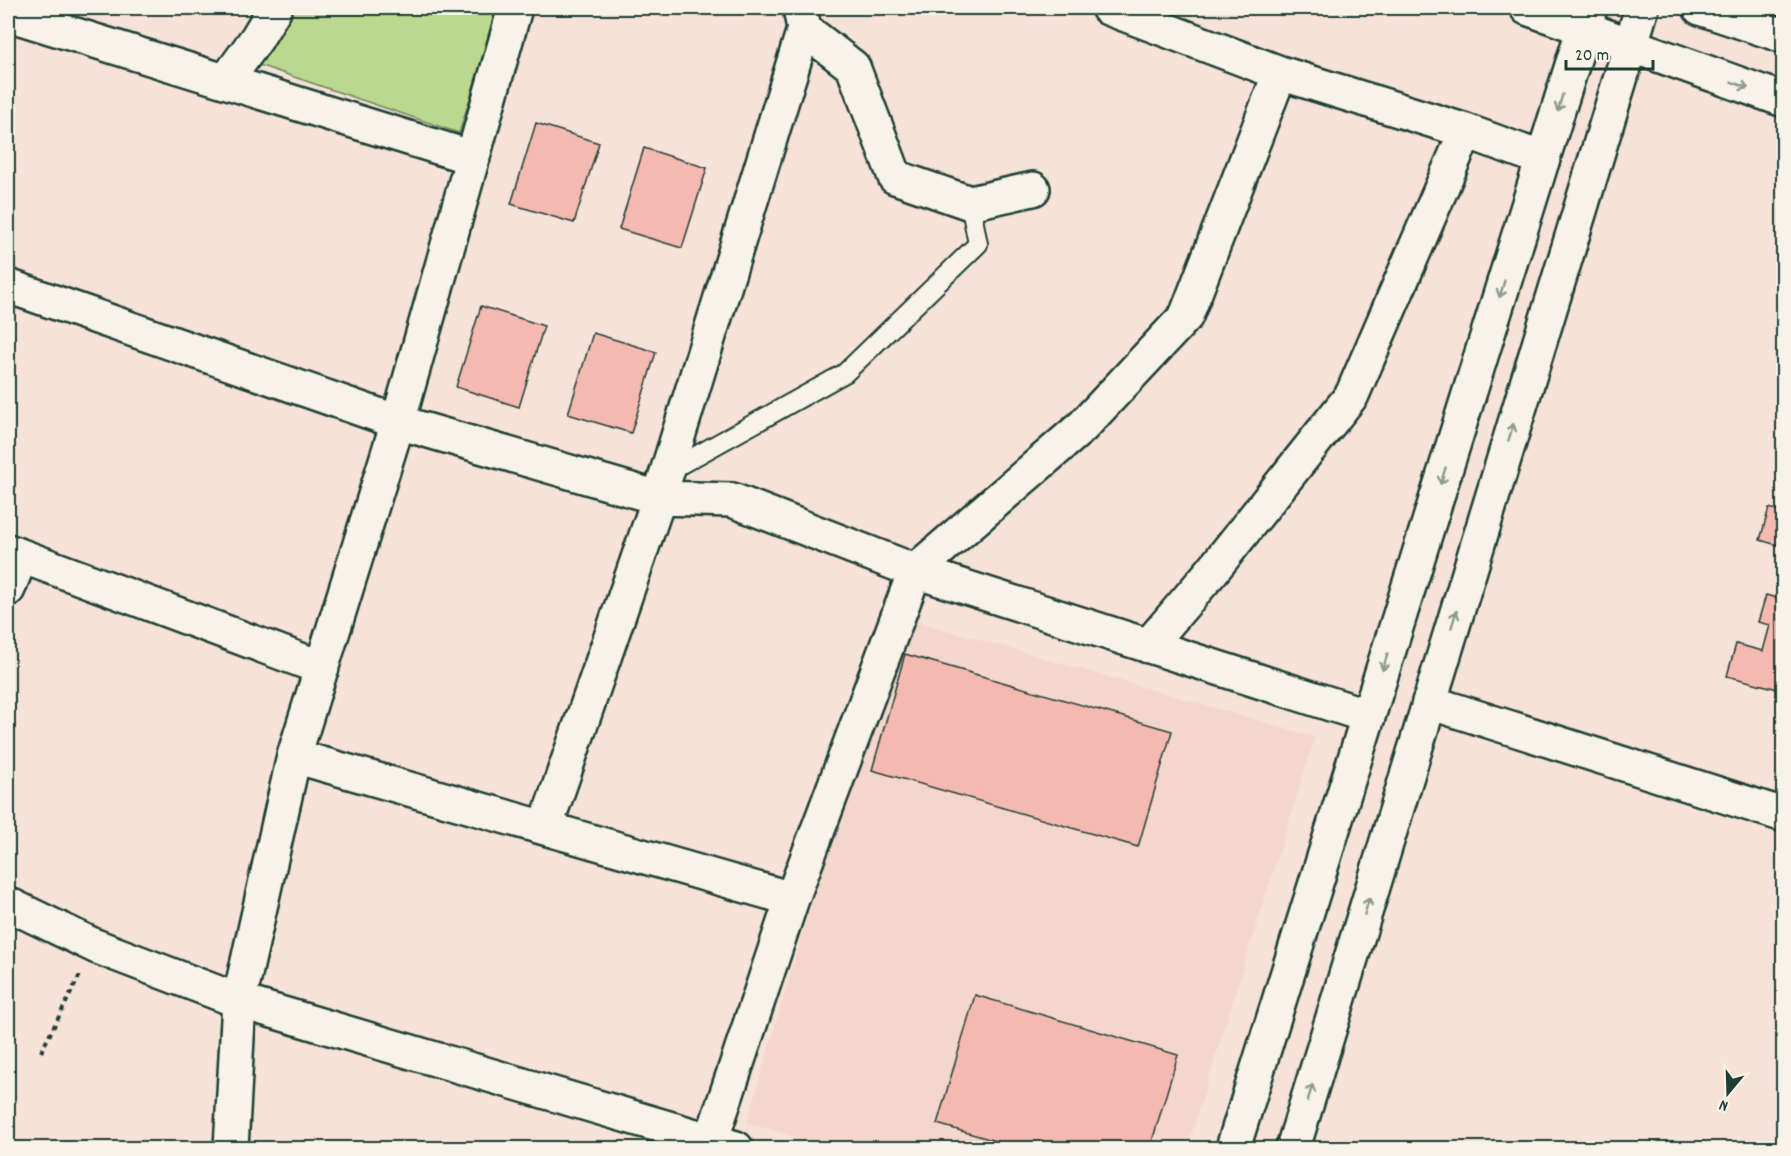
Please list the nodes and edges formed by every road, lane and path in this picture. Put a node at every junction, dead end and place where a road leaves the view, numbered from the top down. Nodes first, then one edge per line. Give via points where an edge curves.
1 (274, 8) edge
2 (515, 8) edge
3 (1108, 8) edge
4 (1527, 8) edge
5 (1642, 8) edge
6 (1700, 8) edge
7 (8, 14) edge
8 (802, 18) edge
9 (1587, 18) edge
10 (1784, 36) edge
11 (1629, 44) junction
12 (1280, 73) junction
13 (226, 81) junction
14 (1784, 100) edge
15 (1466, 131) junction
16 (473, 158) junction
17 (1543, 159) junction
18 (1033, 189) dead end
19 (970, 203) junction
20 (8, 286) edge
21 (398, 422) junction
22 (662, 485) junction
23 (14, 554) edge
24 (915, 571) junction
25 (8, 589) edge
26 (1148, 646) junction
27 (322, 668) junction
28 (1429, 702) junction
29 (1368, 716) junction
30 (294, 756) junction
31 (1784, 815) edge
32 (545, 828) junction
33 (792, 899) junction
34 (8, 904) edge
35 (95, 946) junction
36 (239, 1002) junction
37 (41, 1052) dead end
38 (724, 1145) edge
39 (231, 1149) edge
40 (1233, 1149) edge
41 (1293, 1149) edge

1 - 13 street
2 - 16 street
3 - 12 street
4 - 9 street
5 - 11 street
6 - 10 street
7 - 13 street
8 - 19 street via 852,67 895,177
8 - 22 street
9 - 11 street
9 -> 17 street
11 -> 14 street
28 -> 11 street
12 - 15 street
12 - 24 street via 1186,316 1083,426
13 - 16 street
15 - 17 street
15 - 26 street via 1352,395
16 - 21 street
17 -> 29 street
18 - 19 street
19 - 22 lane via 978,244 845,373
20 - 21 street
21 - 22 street
21 - 27 street
22 - 24 street via 732,500
22 - 32 street
23 - 25 street
23 - 27 street
24 - 26 street
24 - 33 street
26 - 29 street
27 - 30 street
28 - 31 street
41 -> 28 street
29 - 40 street
30 - 32 street
30 - 36 street
32 - 33 street
33 - 38 street
34 - 35 street
35 - 36 street
35 - 37 path
36 - 38 street
36 - 39 street

